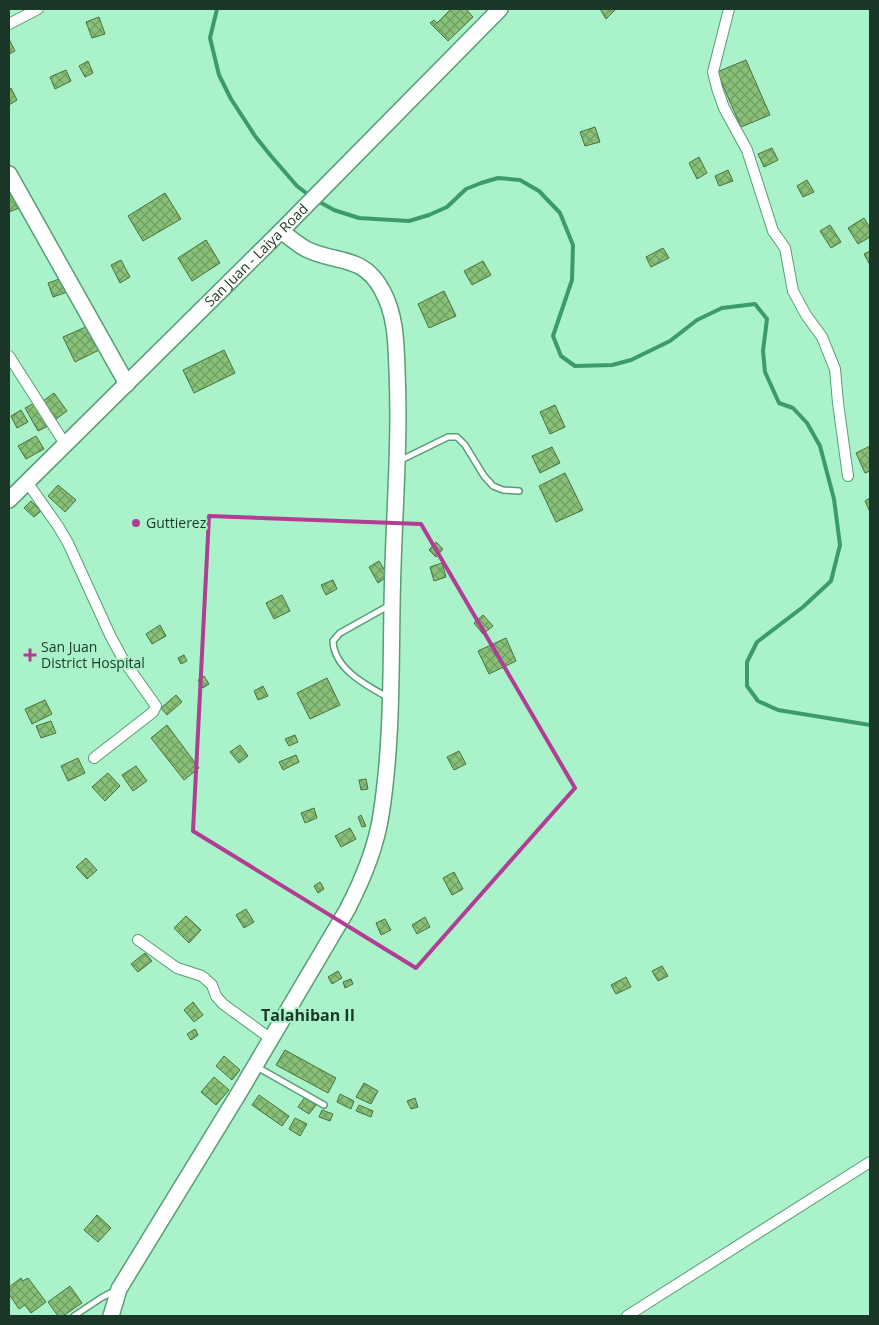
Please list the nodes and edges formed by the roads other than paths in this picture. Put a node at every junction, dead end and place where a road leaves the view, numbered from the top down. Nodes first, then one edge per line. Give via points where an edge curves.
1 (38, 9) edge
2 (500, 9) edge
3 (729, 9) edge
4 (9, 24) edge
5 (9, 174) edge
6 (281, 231) junction
7 (9, 356) edge
8 (127, 384) junction
9 (65, 444) junction
10 (397, 462) junction
11 (848, 476) dead end
12 (27, 482) junction
13 (519, 491) dead end
14 (9, 500) edge
15 (393, 604) junction
16 (392, 699) junction
17 (94, 758) dead end
18 (138, 940) dead end
19 (271, 1039) junction
20 (255, 1066) junction
21 (324, 1105) dead end
22 (870, 1162) edge
23 (119, 1289) junction
24 (74, 1316) edge
25 (111, 1316) edge
26 (627, 1316) edge

1 - 4 street
2 - 6 street, San Juan - Laiya Road
3 - 11 street via 713,72 716,88 747,150 774,231 785,248 793,291 822,337 835,369
5 - 8 street
6 - 8 street, San Juan - Laiya Road
6 - 10 street via 305,248 363,267 382,289 391,310 395,333
7 - 9 street
8 - 9 street, San Juan - Laiya Road
9 - 12 street, San Juan - Laiya Road
10 - 13 lane via 448,437 457,437 493,486
10 - 15 street
12 - 14 street, San Juan - Laiya Road
12 - 17 street via 58,526 124,661 156,706 153,712
15 - 16 street
15 - 16 lane via 340,633 333,641 338,661 357,678
16 - 19 street via 381,817 359,887
18 - 19 street via 177,968 202,976 212,985 223,1004
19 - 20 street
20 - 21 lane
20 - 23 street
22 - 26 street
23 - 24 lane
23 - 25 street

